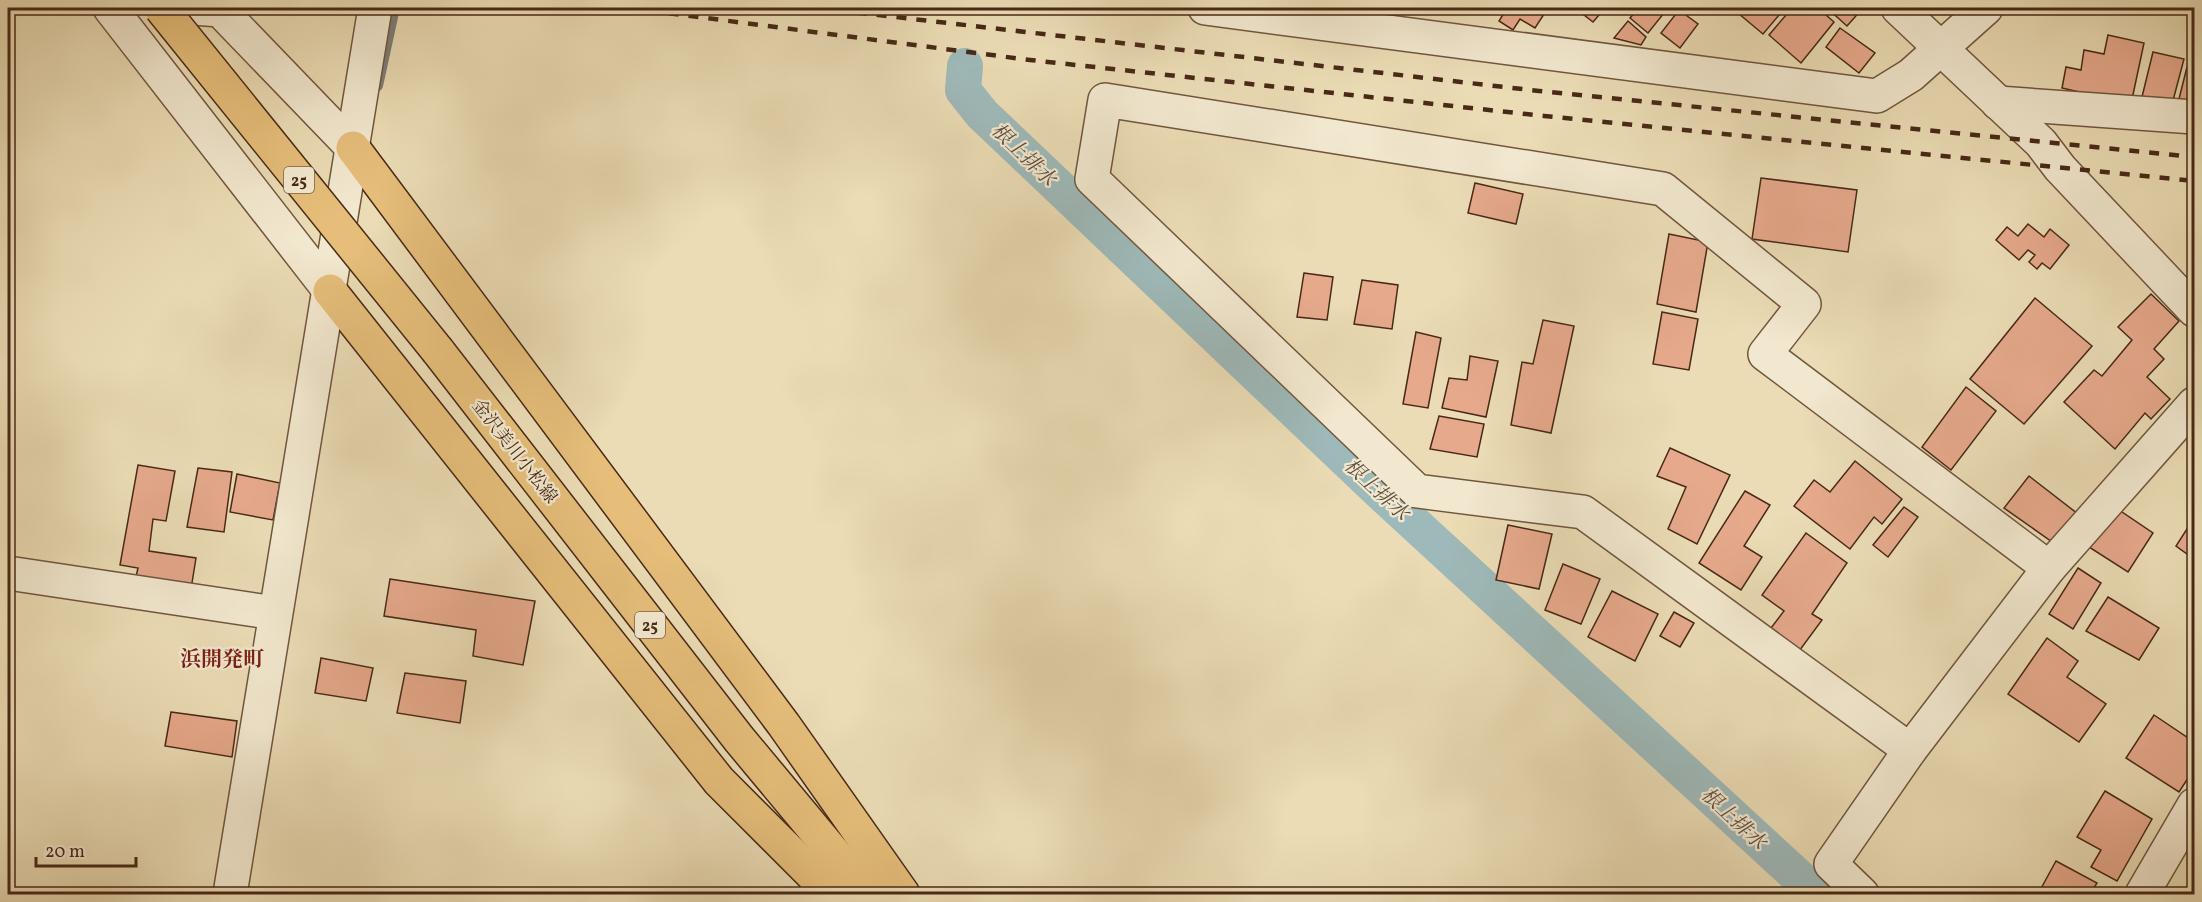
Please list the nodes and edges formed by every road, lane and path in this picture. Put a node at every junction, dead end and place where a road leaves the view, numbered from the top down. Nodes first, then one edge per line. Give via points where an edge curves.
1 (110, 8) edge
2 (162, 8) edge
3 (193, 8) edge
4 (375, 8) edge
5 (1205, 8) edge
6 (1898, 8) edge
7 (1986, 8) edge
8 (1941, 48) junction
9 (1998, 103) junction
10 (2194, 117) edge
11 (353, 148) junction
12 (330, 291) junction
13 (2194, 310) edge
14 (2194, 404) edge
15 (2049, 568) junction
16 (8, 573) edge
17 (275, 613) junction
18 (1910, 750) junction
19 (2194, 805) edge
20 (230, 894) edge
21 (832, 894) edge
22 (868, 894) edge
23 (903, 894) edge
24 (1862, 894) edge
25 (2142, 894) edge

1 - 12 street
2 - 22 main road, 金沢美川小松線 / 25, bridge via 438,351 739,739
3 - 11 street via 220,10
4 - 11 street
5 - 8 street via 1877,96 1911,75
6 - 8 street
7 - 8 street
8 - 9 street
9 - 10 street
9 - 13 street via 2041,143
11 - 12 street
11 - 23 main road via 784,725
12 - 17 street
12 - 21 main road via 719,781
14 - 15 street
15 - 18 street
15 - 18 street via 1765,354 1804,304 1663,189 1105,100 1092,179 1417,491 1583,512
16 - 17 street
17 - 20 street
18 - 24 street via 1831,864
19 - 25 street

